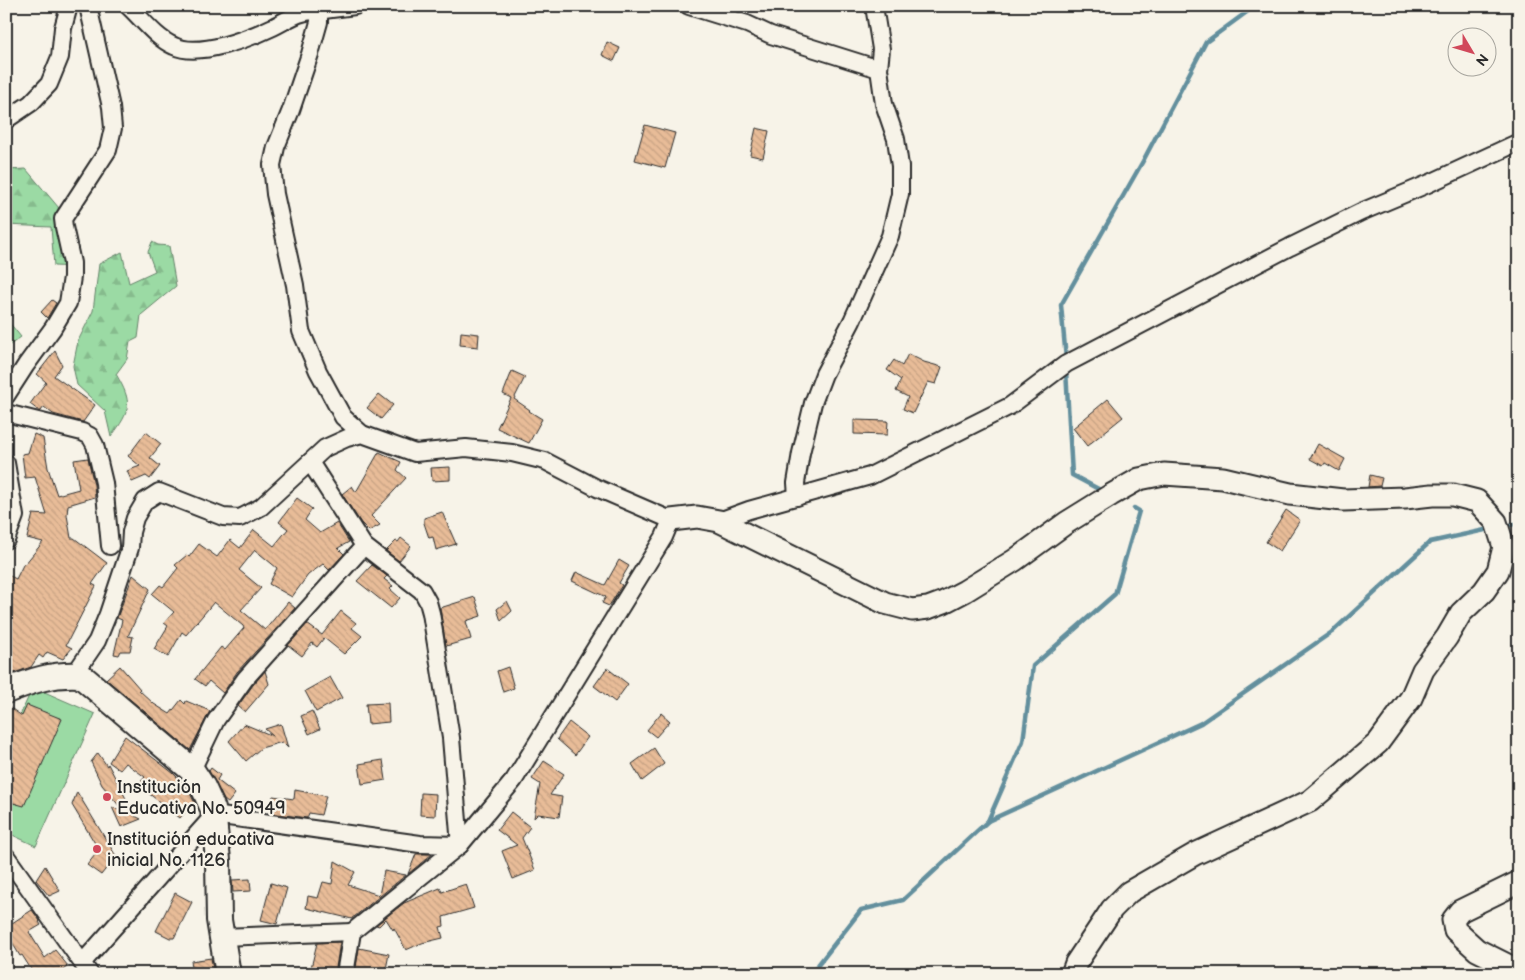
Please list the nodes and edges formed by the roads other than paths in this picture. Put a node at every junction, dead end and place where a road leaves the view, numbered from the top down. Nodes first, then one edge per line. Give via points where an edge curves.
1 (69, 6) edge
2 (88, 6) edge
3 (128, 6) edge
4 (355, 6) edge
5 (689, 6) edge
6 (874, 6) edge
7 (316, 11) junction
8 (879, 69) junction
9 (6, 120) edge
10 (1519, 142) edge
11 (6, 396) edge
12 (6, 413) edge
13 (362, 434) junction
14 (310, 462) junction
15 (6, 463) edge
16 (796, 497) junction
17 (671, 520) junction
18 (719, 521) junction
19 (6, 540) edge
20 (110, 546) dead end
21 (364, 546) junction
22 (80, 675) junction
23 (6, 691) edge
24 (192, 770) junction
25 (214, 815) junction
26 (460, 845) junction
27 (6, 856) edge
28 (1519, 882) edge
29 (352, 932) junction
30 (221, 937) junction
31 (86, 968) edge
32 (1519, 971) edge
33 (228, 974) edge
34 (345, 974) edge
35 (1072, 974) edge

1 - 9 street via 60,58 49,84 31,103
2 - 11 street via 113,128 108,150 63,219 72,263 68,303
3 - 7 street via 160,37 186,51 207,49 261,33 307,11
4 - 7 street
5 - 8 street
6 - 8 street via 881,49
7 - 13 street via 319,22 310,54 272,165 301,331 318,371 344,417
8 - 16 street via 884,104 896,139 900,194 890,236 813,403 801,453
10 - 16 street via 1290,247 1066,364 1010,406 870,476
12 - 20 street via 90,436 104,483
13 - 14 street via 325,448
13 - 17 street via 416,453 466,448 512,452 546,462
14 - 21 street
14 - 22 street via 261,507 240,518 223,518 159,492 145,501 131,532 130,548 108,614 97,641 81,663
15 - 19 street via 15,516
16 - 18 street
17 - 18 street via 697,517
17 - 26 street via 664,537 514,780
18 - 35 street via 885,603 912,610 952,599 1111,495 1139,479 1164,474 1224,478 1290,494 1343,500 1453,495 1477,500 1496,522 1504,547 1498,571 1484,591 1461,613 1423,670 1411,698 1378,743 1310,802 1195,854 1129,892 1112,909
21 - 24 street via 245,679 216,720
21 - 26 street via 422,591 430,607 451,738
22 - 23 main road via 51,675
22 - 24 main road
24 - 25 main road
25 - 26 street via 420,844
25 - 30 main road
25 - 31 street
26 - 29 street
27 - 31 street
28 - 32 street via 1460,911 1453,920 1455,930 1477,950
29 - 30 street
29 - 34 street
30 - 33 main road

